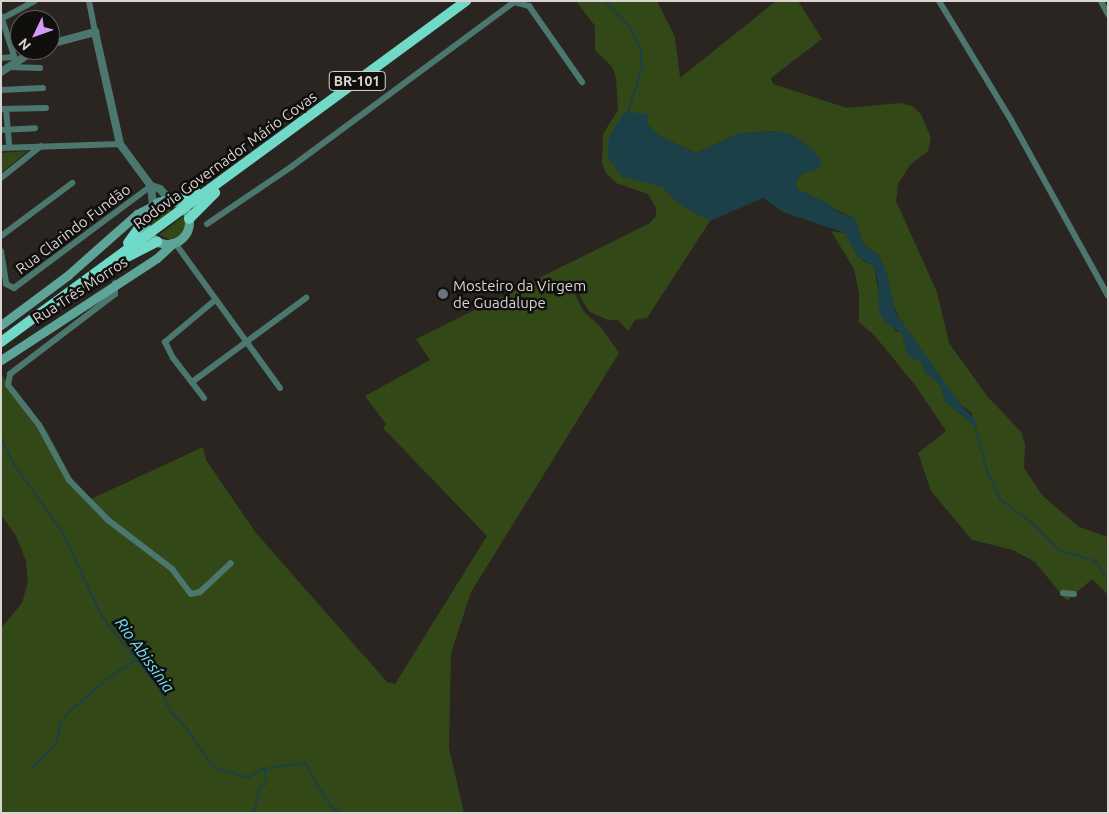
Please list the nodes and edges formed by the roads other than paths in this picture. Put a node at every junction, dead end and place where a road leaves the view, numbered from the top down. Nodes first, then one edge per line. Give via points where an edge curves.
1 (35, 1) edge
2 (90, 1) edge
3 (466, 1) edge
4 (939, 1) edge
5 (1101, 1) edge
6 (1108, 14) edge
7 (2, 18) edge
8 (95, 32) junction
9 (60, 41) edge
10 (10, 43) edge
11 (14, 60) edge
12 (40, 68) dead end
13 (5, 70) edge
14 (582, 82) dead end
15 (43, 88) dead end
16 (1, 90) edge
17 (46, 108) dead end
18 (4, 109) edge
19 (35, 128) dead end
20 (4, 130) edge
21 (120, 144) junction
22 (41, 146) junction
23 (5, 147) edge
24 (248, 161) junction
25 (235, 171) junction
26 (1, 178) edge
27 (72, 183) dead end
28 (148, 191) junction
29 (172, 201) junction
30 (152, 206) junction
31 (184, 208) junction
32 (189, 219) junction
33 (145, 220) junction
34 (207, 224) dead end
35 (149, 234) junction
36 (1, 236) edge
37 (157, 242) junction
38 (174, 243) junction
39 (1, 251) edge
40 (117, 257) junction
41 (95, 273) junction
42 (115, 283) junction
43 (1108, 296) edge
44 (306, 298) dead end
45 (215, 300) junction
46 (1, 324) edge
47 (1, 342) edge
48 (246, 342) junction
49 (2, 359) edge
50 (192, 382) junction
51 (280, 388) dead end
52 (204, 398) dead end
53 (231, 563) dead end
54 (1063, 593) dead end
55 (1074, 594) dead end

1 - 7 street
2 - 8 street
3 - 24 highway, Rodovia Governador Mário Covas / BR-101
4 - 43 street via 1011,120
5 - 6 street
7 - 10 street
8 - 9 street
8 - 21 street
11 - 13 street
12 - 13 street
14 - 34 street via 528,6 514,2 291,167
15 - 16 street
17 - 18 street
18 - 20 street
19 - 20 street
20 - 23 street
21 - 22 street
21 - 28 street
22 - 23 street
22 - 26 street
24 - 25 highway, Rodovia Governador Mário Covas / BR-101
24 - 29 highway via 233,167 187,198
25 - 31 highway, Rodovia Governador Mário Covas / BR-101
25 - 32 highway
27 - 36 street
28 - 29 street via 160,190
28 - 30 street
28 - 39 street, Rua Clarindo Fundão via 14,288 9,288
29 - 30 main road, Rua Três Morros
29 - 31 main road
30 - 33 main road
30 - 46 main road, Rua Três Morros via 134,217 68,275
31 - 32 main road
31 - 35 highway, Rodovia Governador Mário Covas / BR-101
32 - 38 main road, Rua Três Morros via 185,235
33 - 35 main road
33 - 40 highway
35 - 37 main road
35 - 40 highway, Rodovia Governador Mário Covas / BR-101
37 - 38 main road
37 - 41 highway
38 - 42 main road, Rua Três Morros via 157,258
38 - 45 street
40 - 41 highway, Rodovia Governador Mário Covas / BR-101
41 - 47 highway, Rodovia Governador Mário Covas / BR-101
42 - 49 main road, Rua Três Morros
42 - 53 street via 116,291 112,296 10,374 9,389 39,425 73,485 108,520 172,570 190,594 200,592
44 - 48 street
45 - 48 street
45 - 50 street via 165,342
48 - 50 street
48 - 51 street
50 - 52 street
54 - 55 street

